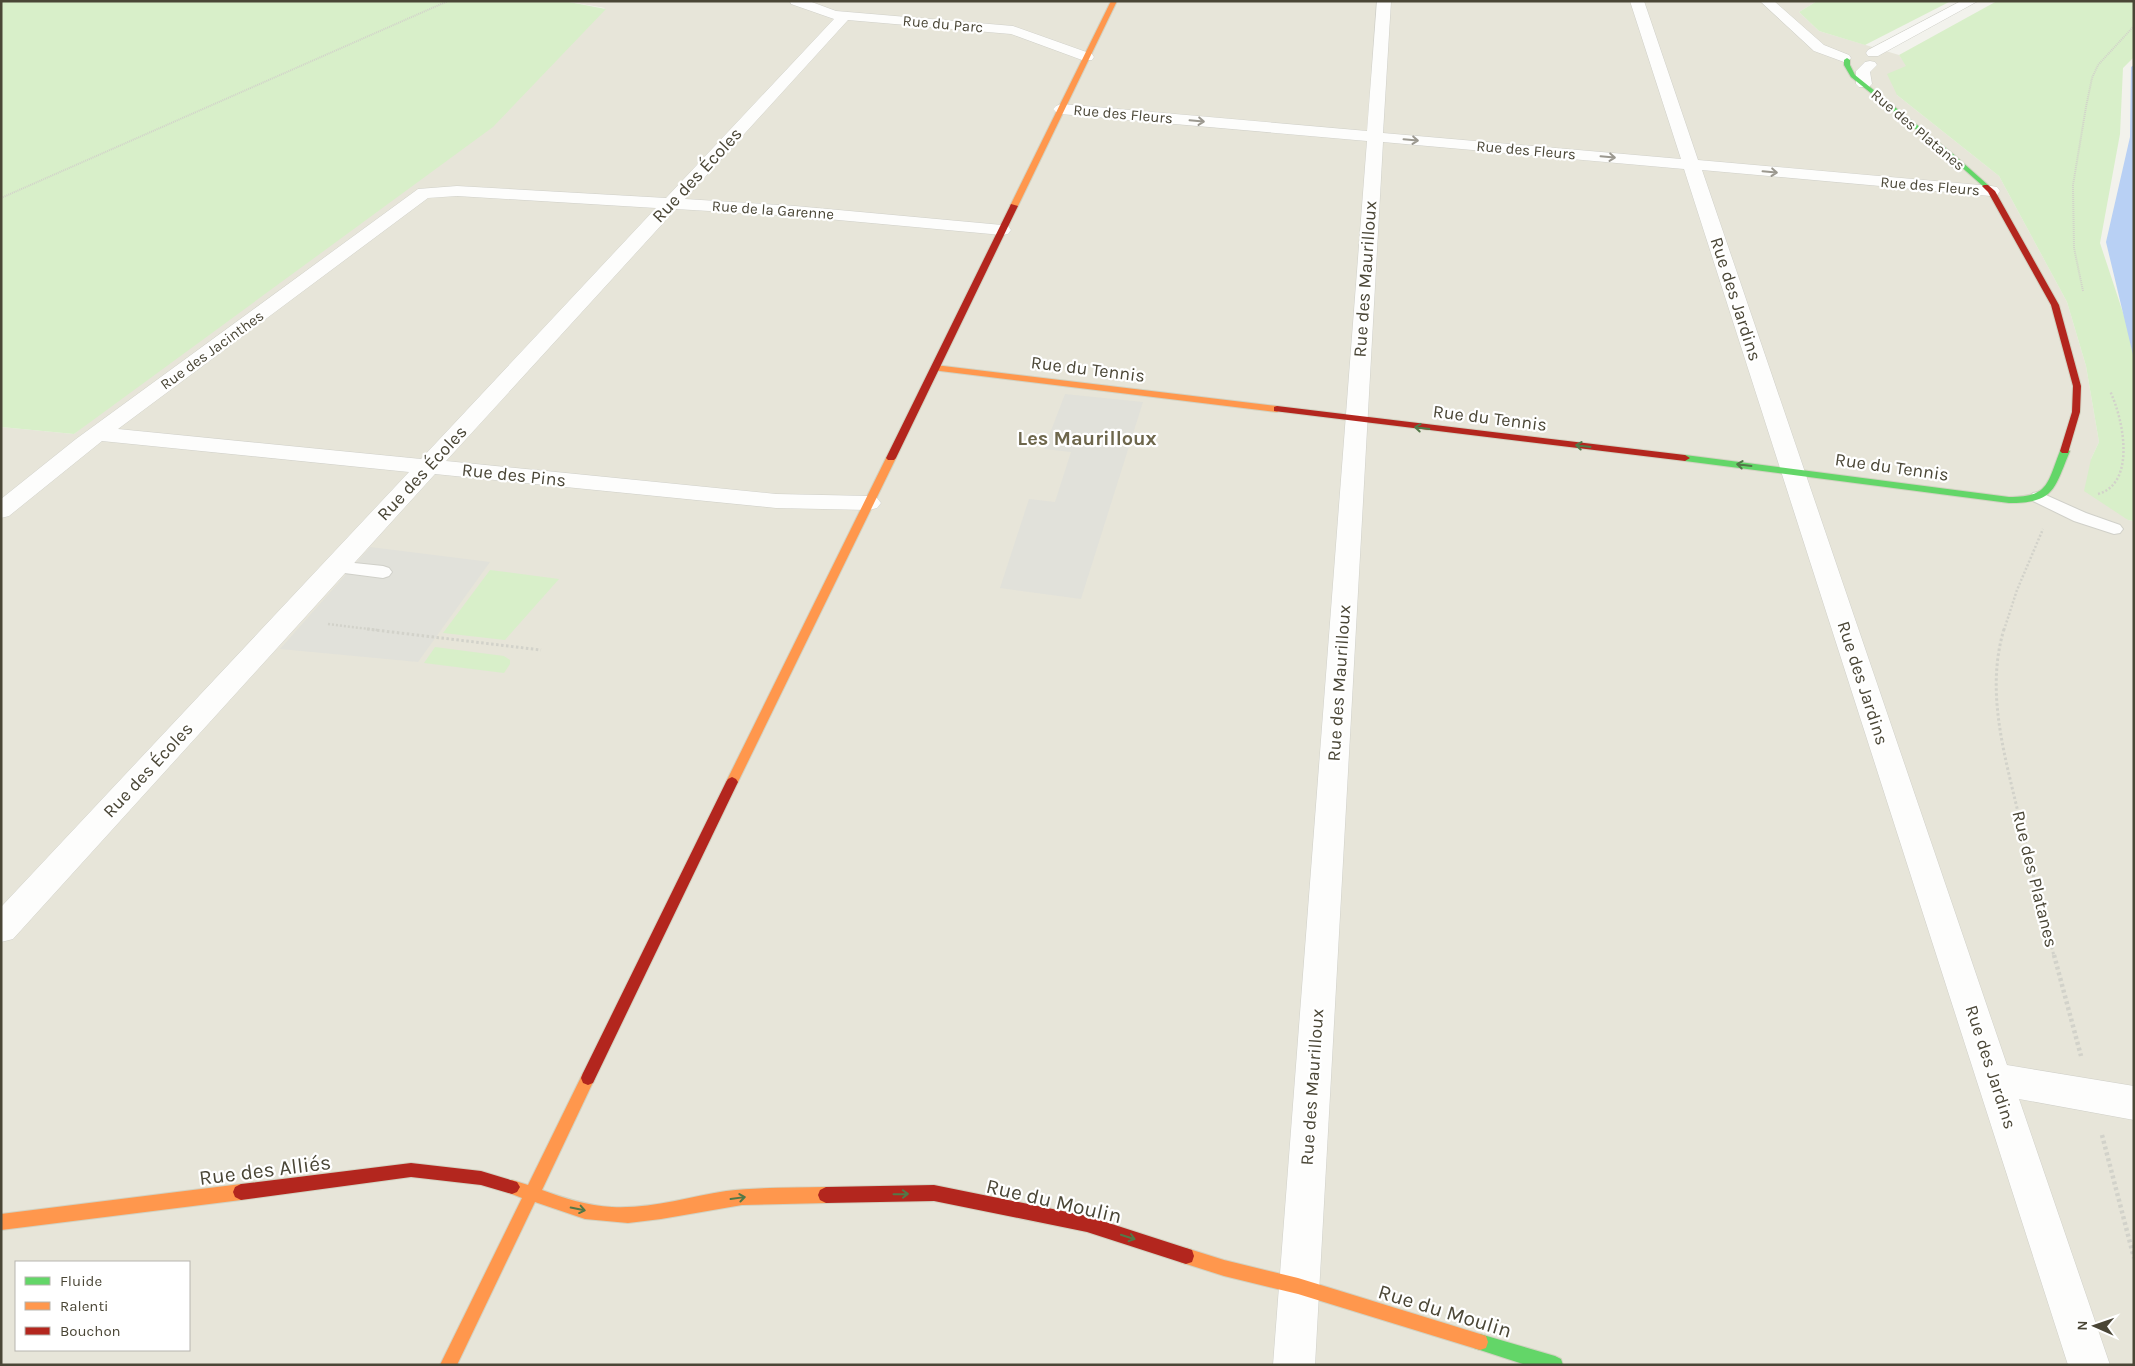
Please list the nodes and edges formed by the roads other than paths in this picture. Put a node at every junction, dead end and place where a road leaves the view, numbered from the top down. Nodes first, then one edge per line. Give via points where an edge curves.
1 (796, 1) edge
2 (1114, 1) edge
3 (1384, 1) edge
4 (1637, 1) edge
5 (1766, 1) edge
6 (1972, 1) edge
7 (844, 16) junction
8 (1848, 56) junction
9 (1087, 57) junction
10 (1871, 59) junction
11 (1886, 62) dead end
12 (1864, 84) junction
13 (1062, 109) junction
14 (1375, 137) junction
15 (1691, 165) junction
16 (1991, 191) junction
17 (424, 193) joint
18 (671, 203) junction
19 (1002, 230) junction
20 (935, 368) junction
21 (1356, 420) junction
22 (99, 434) junction
23 (428, 466) junction
24 (1793, 471) junction
25 (2039, 496) junction
26 (869, 503) junction
27 (1, 511) edge
28 (2114, 528) dead end
29 (335, 567) junction
30 (382, 572) dead end
31 (1, 929) edge
32 (1995, 1079) junction
33 (2134, 1103) edge
34 (532, 1193) junction
35 (1, 1222) edge
36 (1298, 1286) junction
37 (448, 1365) edge
38 (1294, 1365) edge
39 (1555, 1365) edge
40 (2089, 1365) edge

1 - 7 street, Rue du Parc
2 - 9 street
3 - 14 street, Rue des Maurilloux
4 - 15 street, Rue des Jardins
5 - 8 street, Rue des Platanes via 1824,51
6 - 10 street
7 - 9 street, Rue du Parc via 1013,30
7 - 18 street, Rue des Écoles
8 - 10 street, Rue des Platanes
8 - 12 street, Rue des Platanes via 1853,76
9 - 13 street
10 - 11 street, Rue des Platanes via 1884,57
10 - 12 street, Rue des Platanes via 1863,71
12 - 16 street, Rue des Platanes
13 -> 14 street, Rue des Fleurs
13 - 19 street
14 -> 15 street, Rue des Fleurs
14 - 21 street, Rue des Maurilloux
15 -> 16 street, Rue des Fleurs
15 - 24 street, Rue des Jardins
16 - 25 street, Rue des Platanes via 2055,304 2077,386 2073,428 2054,482 2046,493
17 - 18 street, Rue de la Garenne via 457,191
17 - 22 street, Rue des Jacinthes
18 - 19 street, Rue de la Garenne
18 - 23 street, Rue des Écoles
19 - 20 street
20 - 21 street, Rue du Tennis
20 - 26 street
24 -> 21 street, Rue du Tennis
21 - 36 street, Rue des Maurilloux
22 - 23 street, Rue des Pins
22 - 27 street, Rue des Jacinthes
23 - 26 street, Rue des Pins via 776,501
23 - 29 street, Rue des Écoles
24 - 25 street, Rue du Tennis via 2009,500 2030,500
24 - 32 street, Rue des Jardins
25 - 28 lane via 2080,518
26 - 34 street
29 - 30 lane
29 - 31 street, Rue des Écoles
32 - 33 street
32 - 40 street, Rue des Jardins
34 - 35 street, Rue des Alliés via 482,1178 411,1170
34 -> 36 street, Rue du Moulin via 556,1204 609,1215 649,1214 742,1197 934,1193 1087,1224 1224,1268
34 - 37 street
36 - 38 street, Rue des Maurilloux
36 - 39 street, Rue du Moulin

